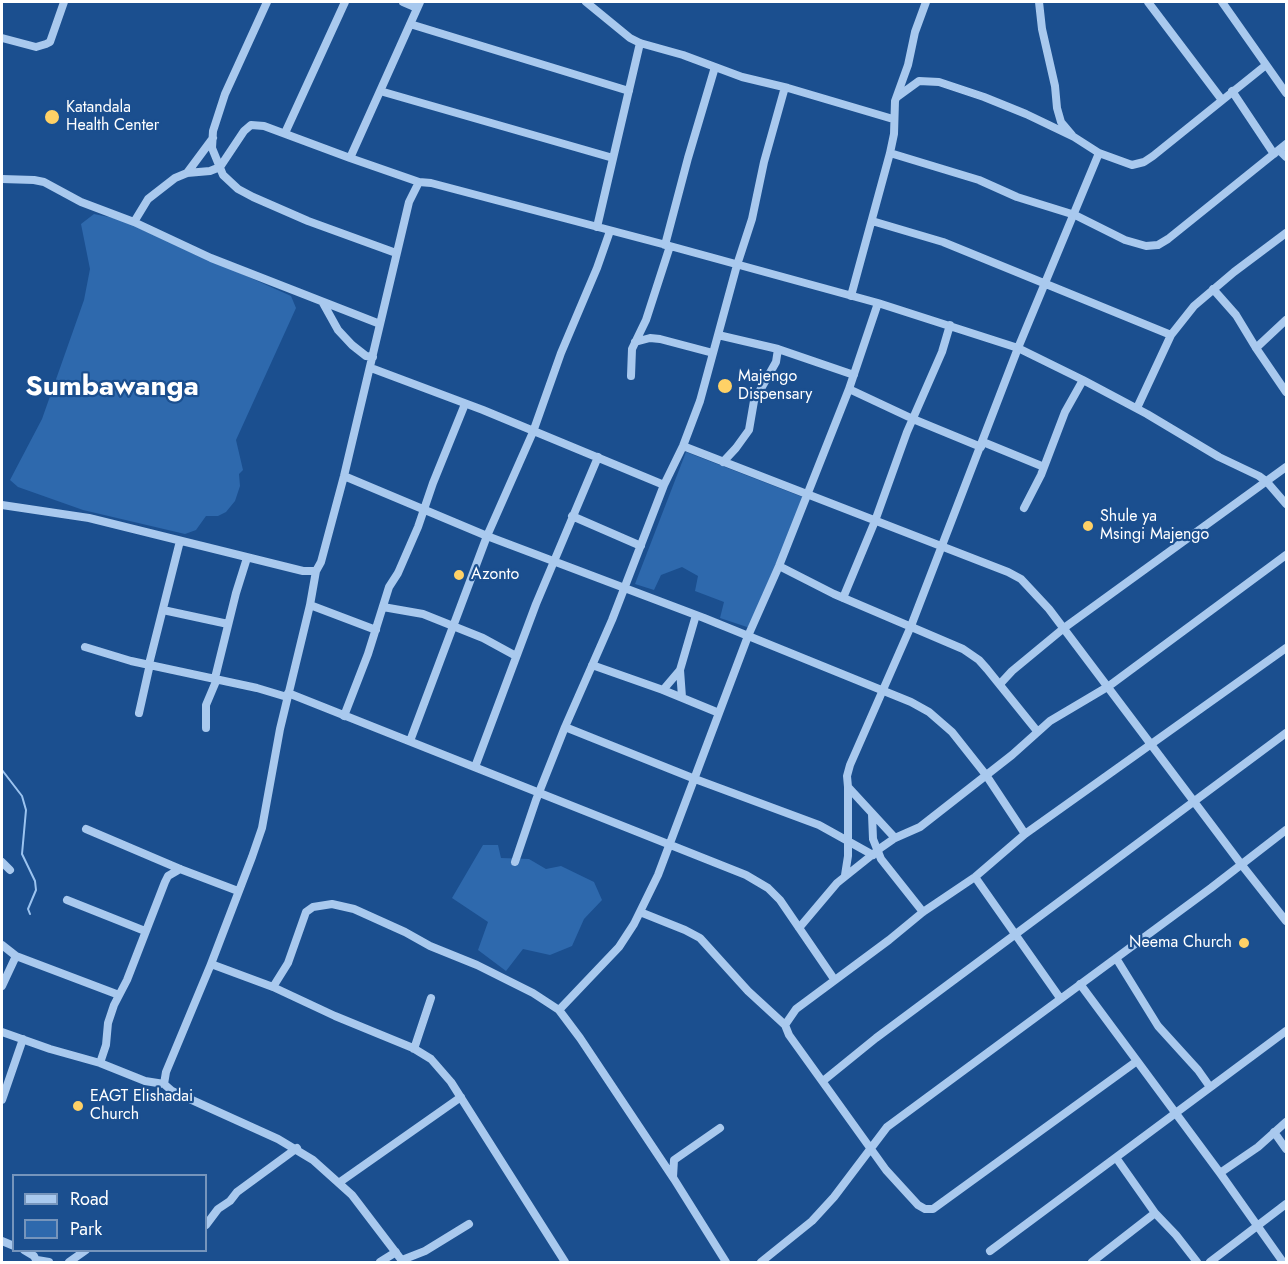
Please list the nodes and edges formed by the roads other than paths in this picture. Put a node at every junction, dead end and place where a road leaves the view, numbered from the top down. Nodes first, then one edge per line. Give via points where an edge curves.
1 (64, 2) edge
2 (267, 2) edge
3 (345, 2) edge
4 (403, 2) edge
5 (586, 2) edge
6 (926, 2) edge
7 (1039, 2) edge
8 (1148, 2) edge
9 (1223, 2) edge
10 (418, 5) edge
11 (410, 24) junction
12 (2, 38) edge
13 (640, 44) junction
14 (1266, 64) junction
15 (715, 67) junction
16 (785, 87) junction
17 (380, 91) junction
18 (629, 91) junction
19 (1232, 92) junction
20 (1287, 93) edge
21 (897, 97) junction
22 (1222, 100) junction
23 (893, 119) junction
24 (285, 133) junction
25 (1074, 137) junction
26 (213, 138) junction
27 (1287, 144) edge
28 (1277, 152) junction
29 (890, 153) junction
30 (1099, 153) junction
31 (350, 158) junction
32 (613, 158) junction
33 (1287, 158) edge
34 (220, 167) junction
35 (187, 172) junction
36 (2, 179) edge
37 (419, 182) junction
38 (1075, 215) junction
39 (872, 221) junction
40 (134, 222) junction
41 (597, 227) junction
42 (610, 231) junction
43 (1287, 233) edge
44 (667, 246) junction
45 (396, 253) junction
46 (737, 265) junction
47 (1045, 283) junction
48 (1213, 289) junction
49 (851, 296) junction
50 (323, 303) junction
51 (878, 303) junction
52 (1287, 320) edge
53 (380, 324) junction
54 (950, 326) junction
55 (718, 335) junction
56 (1171, 335) junction
57 (635, 342) junction
58 (1018, 348) junction
59 (1256, 348) junction
60 (778, 349) junction
61 (713, 353) junction
62 (373, 357) junction
63 (371, 368) junction
64 (854, 375) junction
65 (631, 376) dead end
66 (1083, 380) junction
67 (849, 389) junction
68 (1287, 392) edge
69 (465, 404) junction
70 (1137, 408) junction
71 (913, 419) junction
72 (533, 432) junction
73 (982, 444) junction
74 (683, 446) junction
75 (598, 457) junction
76 (723, 462) junction
77 (1044, 467) junction
78 (1287, 467) edge
79 (344, 476) junction
80 (1267, 482) junction
81 (664, 485) junction
82 (808, 495) junction
83 (2, 504) edge
84 (1287, 504) edge
85 (1024, 508) dead end
86 (423, 510) junction
87 (572, 516) junction
88 (875, 521) junction
89 (487, 536) junction
90 (180, 540) junction
91 (641, 546) junction
92 (941, 547) junction
93 (1287, 555) edge
94 (247, 558) junction
95 (554, 561) junction
96 (779, 566) junction
97 (316, 571) junction
98 (623, 588) junction
99 (843, 598) junction
100 (310, 605) junction
101 (383, 607) junction
102 (163, 610) junction
103 (696, 615) junction
104 (228, 624) junction
105 (912, 626) junction
106 (454, 627) junction
107 (1064, 628) junction
108 (376, 630) junction
109 (748, 636) junction
110 (85, 647) dead end
111 (1287, 648) edge
112 (516, 656) junction
113 (150, 664) junction
114 (592, 665) junction
115 (680, 670) junction
116 (216, 679) junction
117 (1000, 684) junction
118 (1108, 686) junction
119 (663, 690) junction
120 (883, 692) junction
121 (288, 695) junction
122 (682, 697) junction
123 (139, 713) dead end
124 (719, 713) junction
125 (344, 716) junction
126 (565, 726) junction
127 (206, 728) dead end
128 (1037, 731) junction
129 (1287, 733) edge
130 (410, 741) junction
131 (1150, 744) junction
132 (475, 767) junction
133 (986, 775) junction
134 (695, 779) junction
135 (848, 787) junction
136 (539, 792) junction
137 (1195, 803) junction
138 (872, 814) junction
139 (86, 829) dead end
140 (1287, 830) edge
141 (1025, 834) junction
142 (895, 838) junction
143 (847, 840) junction
144 (669, 844) junction
145 (875, 853) junction
146 (2, 862) edge
147 (515, 862) dead end
148 (1241, 864) junction
149 (180, 869) junction
150 (10, 870) dead end
151 (845, 875) junction
152 (975, 877) junction
153 (238, 891) junction
154 (68, 900) dead end
155 (640, 912) junction
156 (923, 912) junction
157 (1287, 921) edge
158 (799, 928) junction
159 (145, 931) junction
160 (1016, 936) junction
161 (2, 945) edge
162 (16, 956) junction
163 (1116, 958) junction
164 (211, 964) junction
165 (834, 980) junction
166 (1080, 984) junction
167 (2, 986) edge
168 (273, 987) junction
169 (119, 994) junction
170 (1060, 998) junction
171 (431, 999) dead end
172 (558, 1010) junction
173 (785, 1025) junction
174 (1287, 1031) edge
175 (2, 1032) edge
176 (23, 1039) junction
177 (414, 1048) junction
178 (1137, 1061) junction
179 (100, 1062) junction
180 (823, 1081) junction
181 (164, 1084) junction
182 (1210, 1087) junction
183 (461, 1097) junction
184 (2, 1100) edge
185 (1176, 1114) junction
186 (1287, 1122) edge
187 (720, 1128) dead end
188 (1274, 1132) junction
189 (297, 1148) junction
190 (870, 1149) junction
191 (1287, 1149) edge
192 (1117, 1159) junction
193 (1220, 1173) junction
194 (674, 1179) junction
195 (340, 1182) junction
196 (1287, 1204) edge
197 (1155, 1213) junction
198 (207, 1224) edge
199 (469, 1224) dead end
200 (1257, 1227) junction
201 (990, 1251) dead end
202 (85, 1252) edge
203 (396, 1252) junction
204 (37, 1261) edge
205 (403, 1261) edge
206 (49, 1263) edge
207 (69, 1263) edge
208 (380, 1263) edge
209 (565, 1263) edge
210 (726, 1263) edge
211 (760, 1263) edge
212 (1092, 1263) edge
213 (1197, 1263) edge
214 (1210, 1263) edge
215 (1283, 1263) edge

1 - 12 street via 50,42 36,47
2 - 26 street via 225,94
3 - 24 street
4 - 10 street
5 - 13 street
6 - 21 street
7 - 25 street via 1057,108 1061,122
8 - 22 street
9 - 14 street
10 - 11 street
11 - 17 street
11 - 18 street
13 - 15 street
13 - 18 street
14 - 19 street
14 - 20 street
15 - 16 street
15 - 44 street
16 - 23 street
16 - 46 street
17 - 31 street
17 - 32 street
18 - 32 street
19 - 22 street
19 - 28 street
21 - 23 street
21 - 25 street via 920,81 939,82 984,96
22 - 30 street via 1144,162 1132,165
23 - 29 street
24 - 31 street
24 - 34 street via 251,125
25 - 30 street
26 - 34 street via 212,148
26 - 35 street
27 - 28 street
28 - 33 street
28 - 38 street via 1158,245 1125,240
29 - 38 street
29 - 39 street
30 - 38 street
31 - 37 street
32 - 41 street
34 - 35 street
34 - 45 street via 228,181 253,197
35 - 40 street via 153,194
36 - 40 street via 44,182 81,202
37 - 41 street
37 - 45 street via 409,202
38 - 47 street
39 - 47 street via 943,242
39 - 49 street
40 - 50 street
41 - 42 street
42 - 44 street
42 - 72 street
43 - 48 street
44 - 46 street
44 - 57 street via 646,320
45 - 53 street
46 - 49 street
46 - 55 street
47 - 56 street
47 - 58 street
48 - 56 street
48 - 59 street via 1236,315
49 - 51 street
50 - 53 street
50 - 62 street via 338,330 366,356
51 - 54 street
51 - 64 street
52 - 59 street
53 - 62 street
54 - 58 street
54 - 71 street
55 - 60 street
55 - 61 street
56 - 70 street
57 - 61 street via 660,339
57 - 65 street
58 - 66 street
58 - 73 street
59 - 68 street
60 - 64 street
60 - 76 street via 776,362 754,401 748,430
61 - 74 street
62 - 63 street
63 - 69 street
63 - 79 street
64 - 67 street
66 - 70 street
66 - 77 street via 1065,412
67 - 71 street
67 - 82 street
69 - 72 street
69 - 86 street
70 - 80 street
71 - 73 street
71 - 88 street
72 - 75 street
72 - 89 street
73 - 77 street
73 - 92 street
74 - 76 street
74 - 81 street
75 - 81 street
75 - 87 street
76 - 82 street
77 - 85 street
78 - 80 street
79 - 86 street
79 - 97 street
80 - 84 street
80 - 107 street
81 - 91 street
82 - 88 street
82 - 96 street
83 - 90 street via 89,518
86 - 89 street
86 - 101 street
87 - 91 street
87 - 95 street
88 - 92 street
88 - 99 street
89 - 95 street
89 - 106 street
90 - 94 street
90 - 102 street
91 - 98 street
92 - 105 street
92 - 107 street via 1021,579
93 - 118 street
94 - 97 street
94 - 104 street
95 - 98 street
95 - 112 street
96 - 99 street
96 - 109 street
97 - 100 street
98 - 103 street
98 - 114 street
99 - 105 street
100 - 108 street
100 - 121 street
101 - 106 street via 423,614
101 - 108 street
102 - 104 street
102 - 113 street
103 - 109 street
103 - 115 street
104 - 116 street
105 - 117 street via 963,649 979,660
105 - 120 street
106 - 112 street
106 - 130 street
107 - 117 street
107 - 118 street
108 - 125 street
109 - 120 street
109 - 124 street
110 - 113 street
111 - 131 street
112 - 132 street
113 - 116 street
113 - 123 street
114 - 119 street
114 - 126 street
115 - 119 street
115 - 122 street
116 - 121 street
116 - 127 street via 206,705
117 - 128 street
118 - 128 street
118 - 131 street
119 - 122 street
120 - 133 street via 911,702 942,722
120 - 135 street via 850,765
121 - 125 street
121 - 153 street via 261,828
122 - 124 street
124 - 134 street
125 - 130 street
126 - 134 street
126 - 136 street
128 - 133 street
129 - 137 street
130 - 132 street
131 - 137 street
131 - 141 street
132 - 136 street
133 - 141 street
133 - 142 street via 920,826
134 - 143 street via 798,816
134 - 144 street
135 - 138 street
135 - 143 street
136 - 144 street
136 - 147 street
137 - 148 street
137 - 160 street
138 - 142 street
138 - 145 street
139 - 149 street
140 - 148 street
141 - 152 street
142 - 145 street
143 - 145 street
143 - 151 street
144 - 155 street
144 - 158 street via 768,888
145 - 151 street
145 - 156 street
146 - 150 street
148 - 157 street
148 - 163 street
149 - 153 street
149 - 159 street via 168,876
151 - 158 street
152 - 156 street
152 - 160 street
153 - 164 street
154 - 159 street
155 - 172 street via 619,947
155 - 173 street via 700,938
156 - 165 street
158 - 165 street
159 - 169 street
160 - 170 street
160 - 180 street
161 - 162 street
162 - 167 street
162 - 169 street
163 - 166 street
163 - 182 street via 1158,1026
164 - 168 street
164 - 181 street
165 - 173 street via 796,1009
166 - 170 street
166 - 178 street
168 - 172 street via 288,963 306,912 332,904 354,909 477,965
168 - 177 street
169 - 179 street
170 - 190 street via 887,1126
171 - 177 street
172 - 194 street
173 - 180 street
174 - 182 street
175 - 176 street
176 - 179 street
176 - 184 street
177 - 183 street via 437,1065
178 - 185 street
178 - 190 street via 933,1209 918,1205
179 - 181 street via 136,1078
180 - 190 street
181 - 189 street
182 - 185 street
183 - 195 street
183 - 209 street
185 - 192 street
185 - 193 street
186 - 188 street
187 - 194 street via 674,1160
188 - 191 street
188 - 193 street
189 - 195 street
189 - 198 street via 237,1192
190 - 211 street via 812,1221
192 - 197 street
192 - 201 street
193 - 200 street
194 - 210 street
195 - 203 street
196 - 200 street
197 - 212 street
197 - 213 street
199 - 205 street
200 - 214 street
200 - 215 street
202 - 207 street
203 - 205 street
203 - 208 street
204 - 206 street

